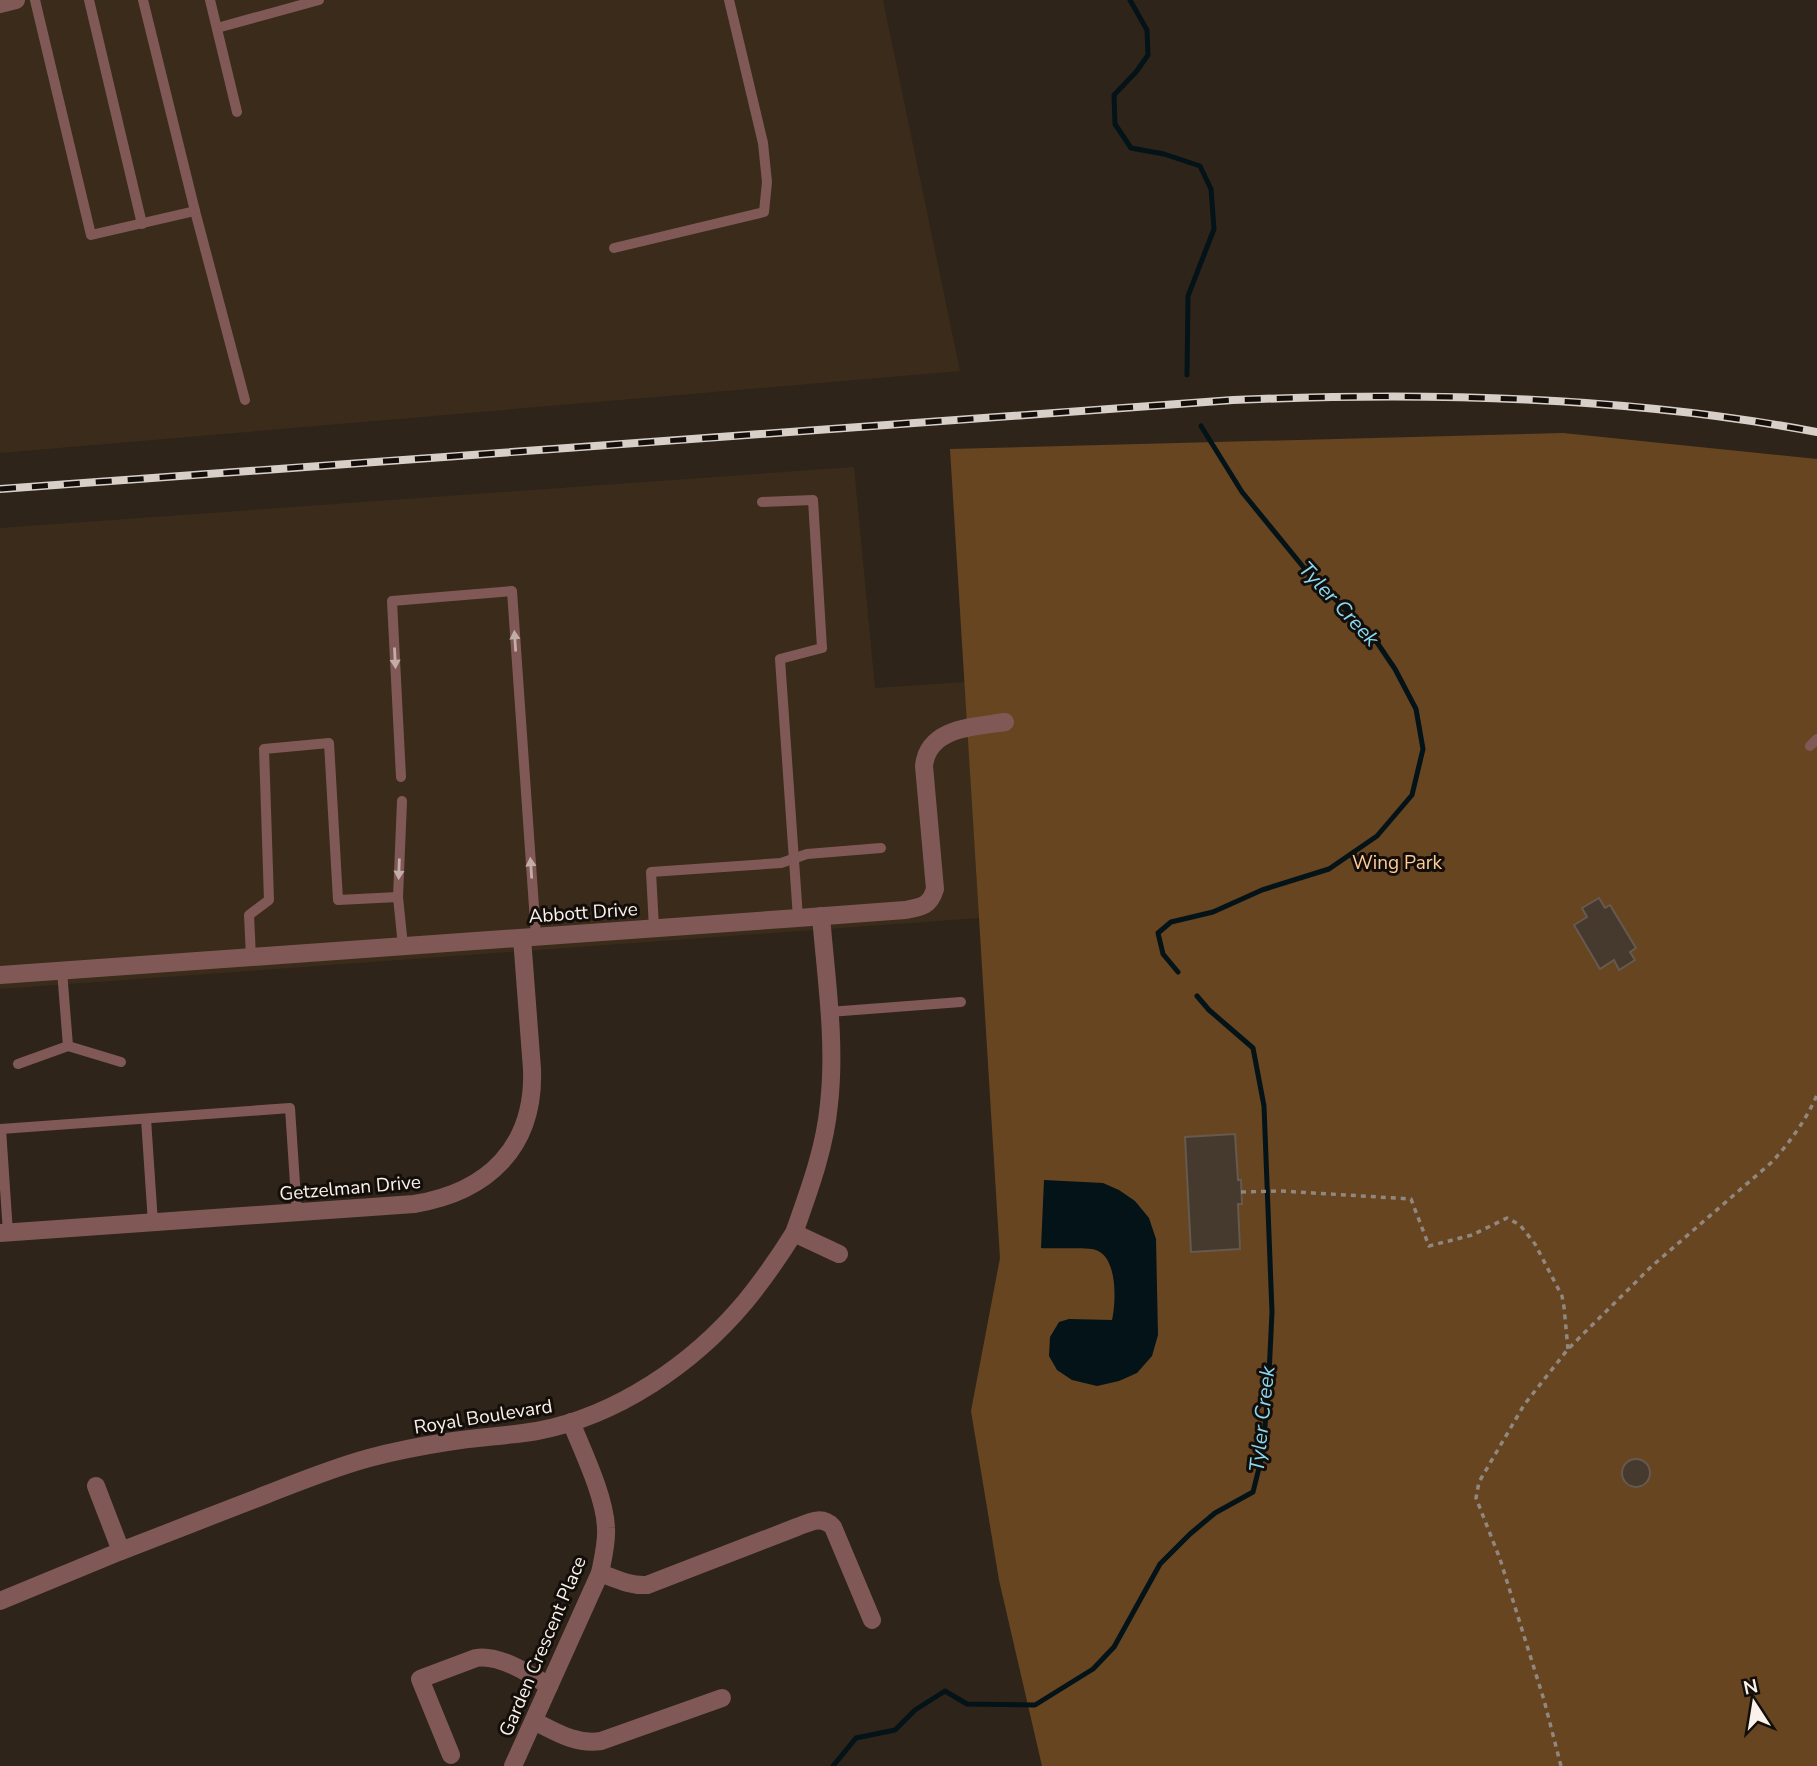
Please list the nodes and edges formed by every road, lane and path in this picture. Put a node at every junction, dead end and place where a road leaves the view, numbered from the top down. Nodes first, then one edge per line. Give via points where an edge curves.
1 (16, 0) edge
2 (35, 0) edge
3 (89, 0) edge
4 (143, 0) edge
5 (211, 0) edge
6 (319, 0) edge
7 (729, 0) edge
8 (0, 4) edge
9 (217, 27) junction
10 (237, 112) dead end
11 (194, 211) junction
12 (142, 224) junction
13 (614, 248) dead end
14 (245, 400) dead end
15 (762, 502) dead end
16 (1005, 722) dead end
17 (401, 777) dead end
18 (402, 801) dead end
19 (881, 848) dead end
20 (794, 858) junction
21 (398, 897) junction
22 (821, 916) junction
23 (798, 918) junction
24 (654, 928) junction
25 (529, 937) junction
26 (403, 946) junction
27 (251, 957) junction
28 (62, 971) junction
29 (0, 975) edge
30 (961, 1002) dead end
31 (829, 1012) junction
32 (68, 1046) junction
33 (121, 1062) dead end
34 (18, 1064) dead end
35 (1817, 1095) edge
36 (146, 1119) junction
37 (1243, 1192) dead end
38 (297, 1214) junction
39 (153, 1223) junction
40 (4, 1233) edge
41 (794, 1233) junction
42 (839, 1254) dead end
43 (1568, 1349) junction
44 (572, 1422) junction
45 (96, 1486) dead end
46 (121, 1551) junction
47 (600, 1573) junction
48 (0, 1601) edge
49 (872, 1620) dead end
50 (549, 1686) junction
51 (722, 1698) dead end
52 (534, 1721) junction
53 (451, 1755) dead end
54 (513, 1766) edge
55 (1561, 1766) edge

1 - 8 street
2 - 12 lane via 91,235
3 - 12 lane
4 - 11 lane
5 - 9 lane
6 - 9 lane
7 - 13 lane via 763,143 764,212
9 - 10 lane
11 - 12 lane
11 - 14 lane
15 - 20 lane via 813,500 822,648 780,659
16 - 22 street, Abbott Drive via 946,734 927,752 924,766 935,882 931,900 905,910
25 -> 17 lane via 512,591 392,601
18 -> 21 lane
19 - 20 lane
20 - 23 lane
20 - 24 lane via 781,863 650,872
21 - 26 lane
21 - 27 lane via 338,900 329,743 264,749 269,900 249,915
22 - 23 street, Abbott Drive
22 - 31 street, Royal Boulevard
23 - 24 street, Abbott Drive
24 - 25 street, Abbott Drive
25 - 26 street, Abbott Drive
25 - 38 street, Getzelman Drive via 533,1090 525,1123 506,1157 478,1181 436,1201
26 - 27 street, Abbott Drive
27 - 28 street, Abbott Drive
28 - 29 street, Abbott Drive
28 - 32 lane
30 - 31 lane
31 - 41 street, Royal Boulevard via 829,1105 817,1166
32 - 33 lane
32 - 34 lane
35 - 43 path via 1806,1118 1772,1162 1651,1266
36 - 38 lane via 290,1108
36 - 39 lane
36 - 40 lane via 1,1129
37 - 43 path via 1411,1199 1429,1246 1472,1235 1507,1218 1520,1225 1535,1244 1562,1296
38 - 39 street, Getzelman Drive
39 - 40 street, Getzelman Drive
41 - 42 street
41 - 44 street, Royal Boulevard via 744,1303 710,1339 640,1391
43 - 55 path via 1524,1405 1479,1482 1476,1498 1500,1559
44 - 46 street, Royal Boulevard via 371,1457
44 - 47 street, Garden Crescent Place via 606,1518
45 - 46 street
46 - 48 street, Royal Boulevard
47 - 49 street via 628,1584 647,1585 822,1519 833,1527
47 - 50 street, Garden Crescent Place
50 - 52 street, Garden Crescent Place
50 - 53 street via 486,1656 421,1679
51 - 52 street via 588,1743
52 - 54 street, Garden Crescent Place

